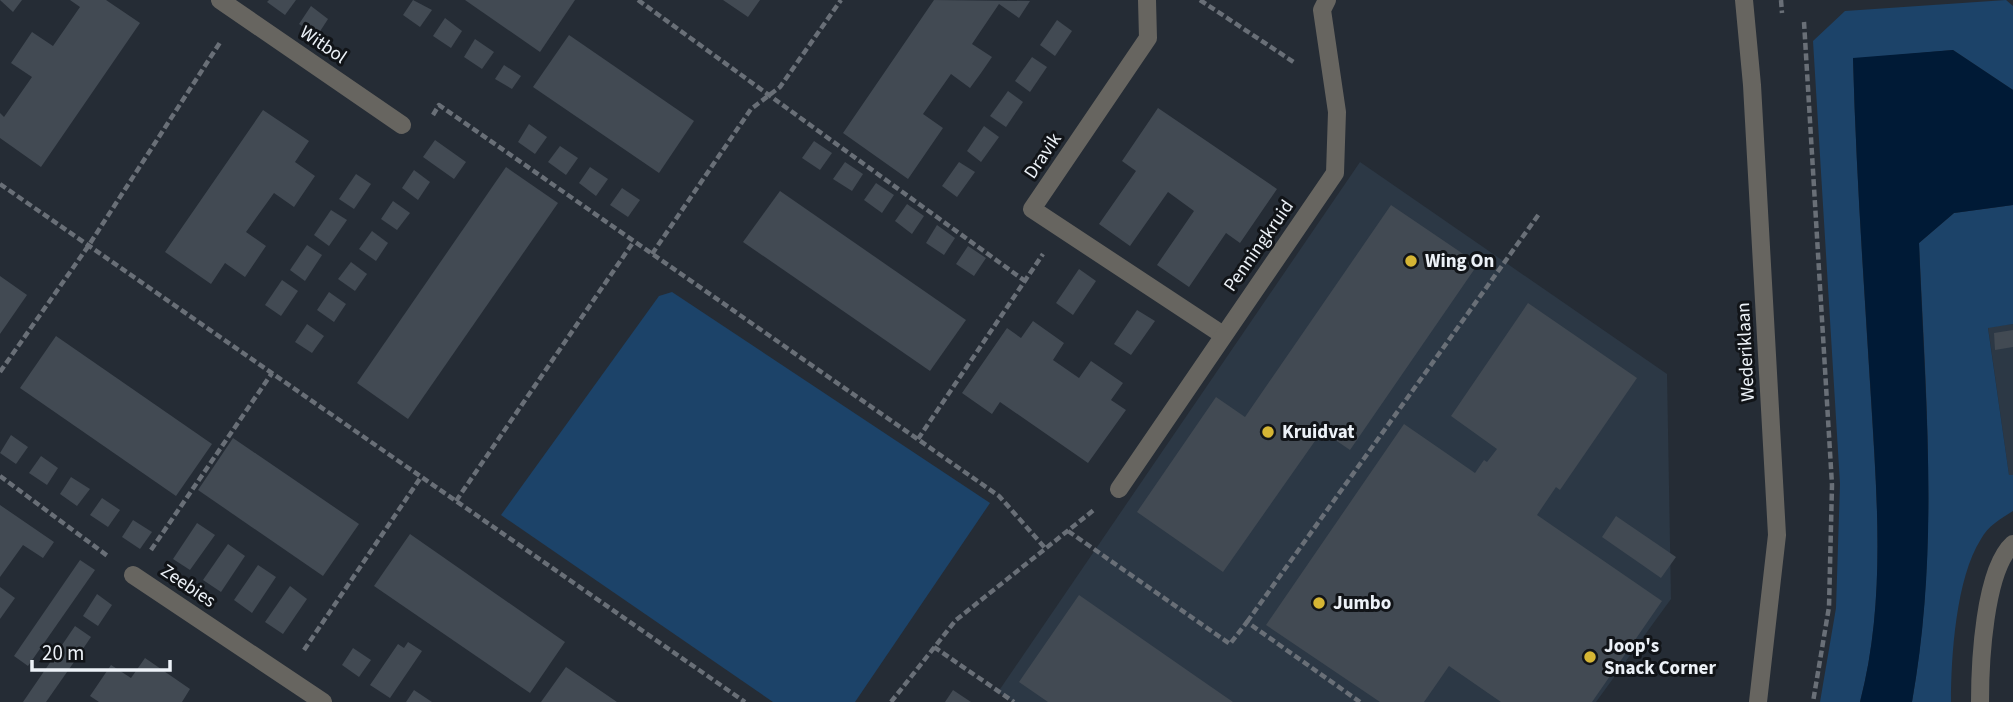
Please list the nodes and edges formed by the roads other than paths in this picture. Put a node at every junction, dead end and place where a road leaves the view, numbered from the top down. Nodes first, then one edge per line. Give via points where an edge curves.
1 (220, 0) edge
2 (1147, 0) edge
3 (1327, 0) edge
4 (1744, 0) edge
5 (402, 125) road end
6 (1223, 335) junction
7 (1118, 489) dead end
8 (2013, 544) edge
9 (134, 575) road end
10 (323, 702) edge
11 (1758, 702) edge
12 (1980, 702) edge

1 - 5 street, Witbol
2 - 6 street, Dravik via 1148,38 1032,209
3 - 6 street, Penningkruid via 1322,10 1337,113 1335,173
4 - 11 street, Wederiklaan via 1777,535
6 - 7 street, Penningkruid
8 - 12 street via 1998,566 1987,615
9 - 10 street, Zeebies

